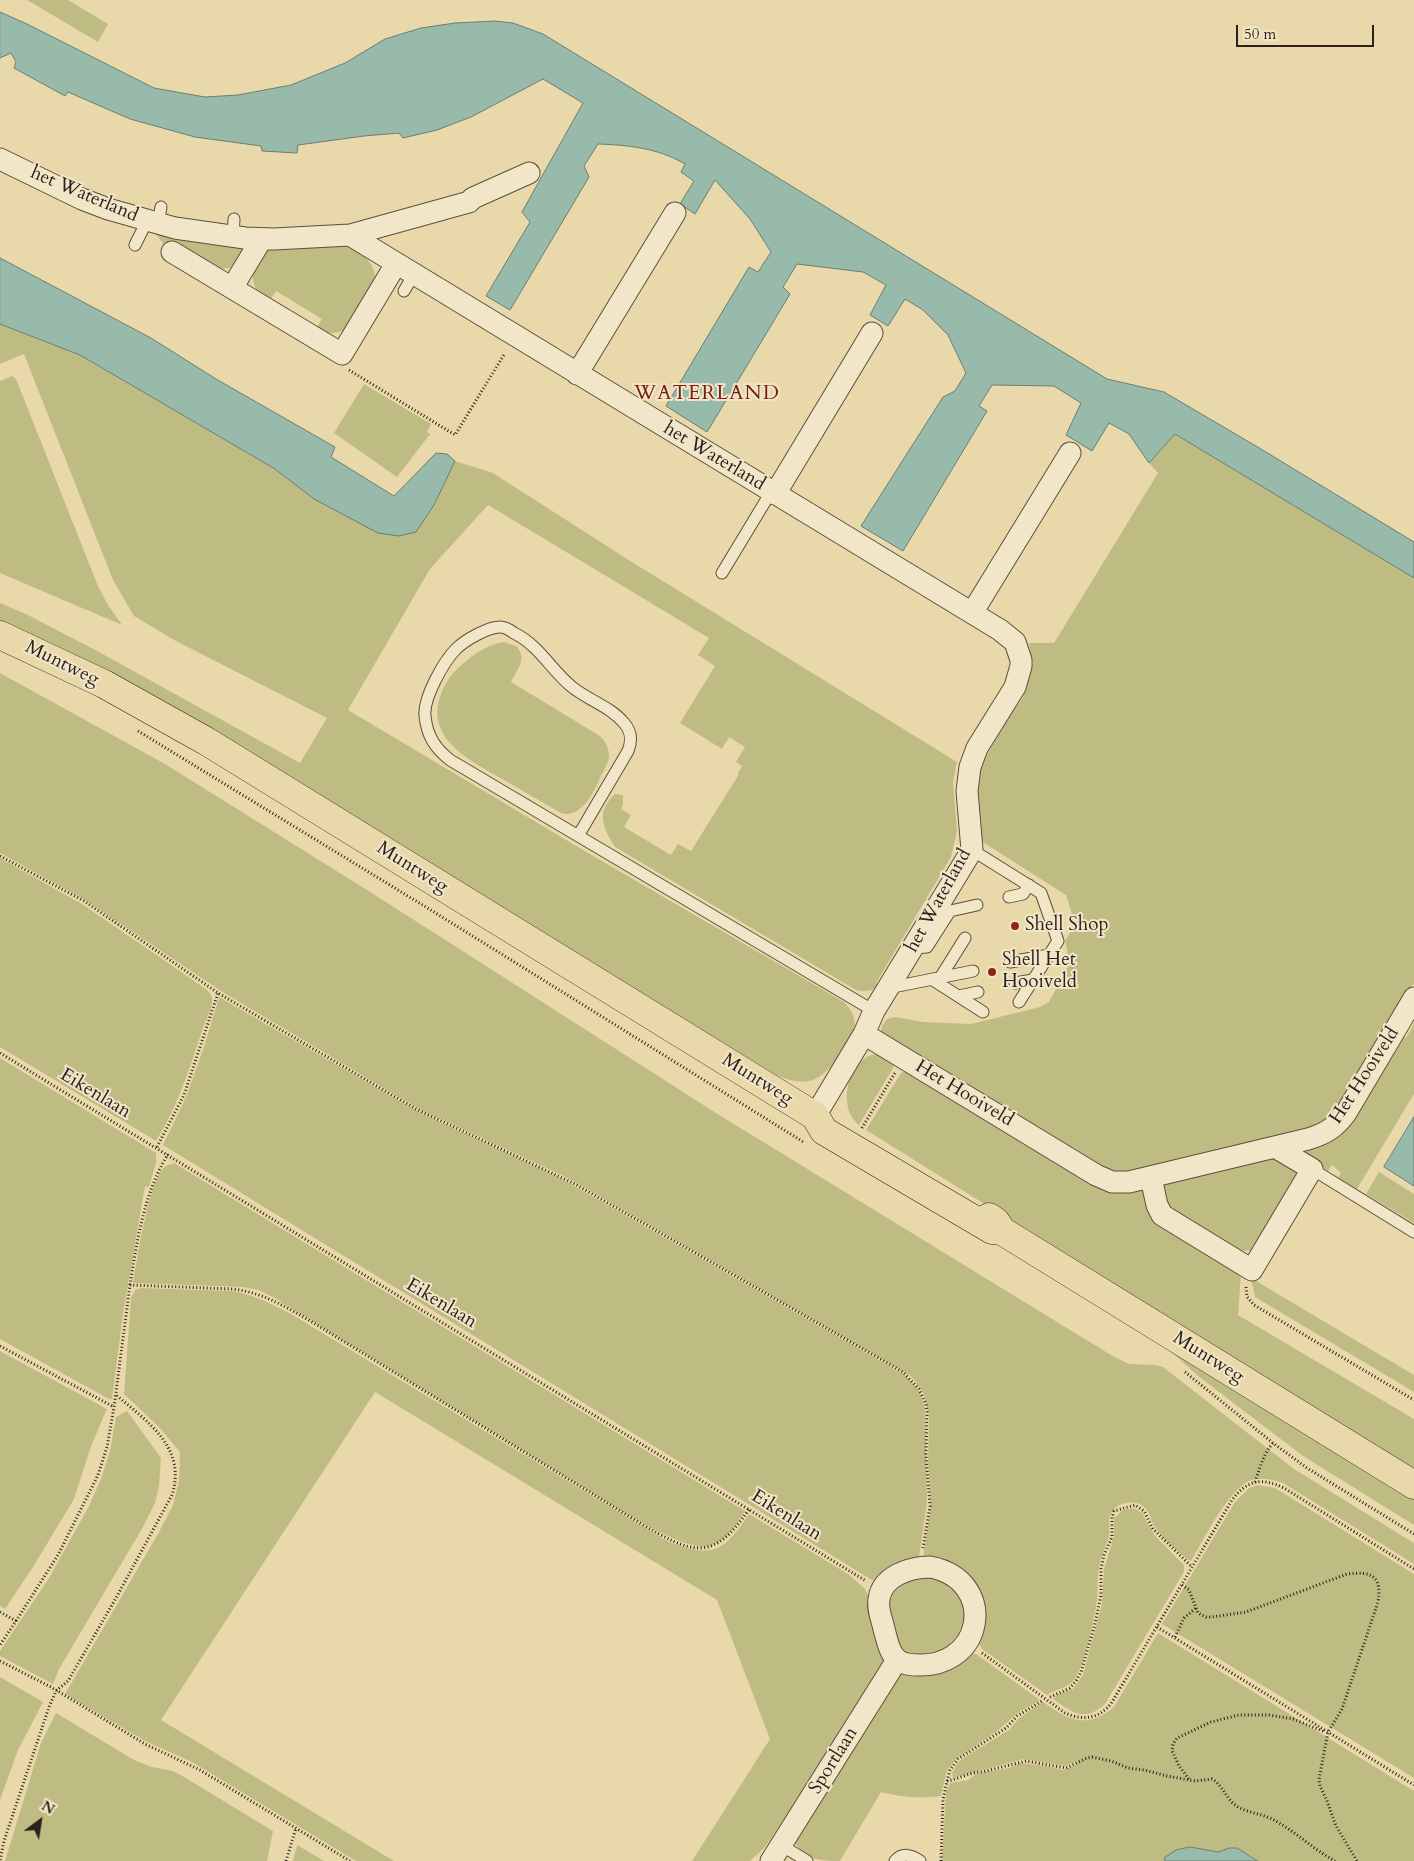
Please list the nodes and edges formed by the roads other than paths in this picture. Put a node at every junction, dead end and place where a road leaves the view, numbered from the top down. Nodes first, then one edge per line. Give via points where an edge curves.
1 (0, 159) edge
2 (529, 173) dead end
3 (674, 215) dead end
4 (155, 217) junction
5 (350, 236) junction
6 (258, 239) junction
7 (135, 245) dead end
8 (172, 252) dead end
9 (405, 277) junction
10 (232, 288) junction
11 (871, 335) dead end
12 (577, 374) junction
13 (1069, 455) dead end
14 (773, 493) junction
15 (722, 572) dead end
16 (972, 614) junction
17 (0, 635) edge
18 (578, 836) junction
19 (972, 850) junction
20 (1029, 885) junction
21 (1009, 897) dead end
22 (977, 905) dead end
23 (965, 938) dead end
24 (913, 948) junction
25 (968, 951) dead end
26 (954, 954) junction
27 (1049, 955) junction
28 (1010, 962) dead end
29 (973, 971) dead end
30 (936, 979) junction
31 (1034, 980) junction
32 (1015, 983) dead end
33 (888, 988) junction
34 (978, 992) dead end
35 (959, 996) junction
36 (1414, 998) edge
37 (1019, 1002) dead end
38 (874, 1011) junction
39 (983, 1012) dead end
40 (864, 1034) junction
41 (815, 1116) junction
42 (1275, 1147) junction
43 (1312, 1169) junction
44 (1151, 1178) junction
45 (1414, 1232) edge
46 (1414, 1485) edge
47 (897, 1660) junction
48 (776, 1853) edge
49 (807, 1861) edge
50 (895, 1861) edge
51 (920, 1861) edge

1 - 4 street, het Waterland via 108,209
2 - 5 street, het Waterland via 469,202
3 - 12 street
4 - 6 street, het Waterland via 187,231 233,228
4 - 7 lane
5 - 6 street, het Waterland
5 - 9 street, het Waterland
6 - 10 street via 258,245
8 - 10 street
9 - 10 street via 342,354 329,352
9 - 12 street, het Waterland
11 - 14 street, het Waterland
12 - 14 street, het Waterland
13 - 16 street
14 - 15 lane
14 - 16 street, het Waterland
16 - 19 street, het Waterland via 1010,637 1021,660 1018,681 971,763 967,791
17 - 41 main road, Muntweg via 104,684 206,741
18 - 18 lane via 628,752 631,743 629,731 616,715 570,686 522,636 501,627 478,634 455,650 427,698 424,714 431,741 450,760
18 - 38 lane
19 - 20 lane
19 - 24 street, het Waterland
20 - 21 lane via 1023,894
20 - 27 lane via 1042,893 1058,940
22 - 24 lane via 950,911 927,947
23 - 26 lane
24 - 33 street, het Waterland
25 - 26 lane
26 - 30 lane
27 - 28 lane
27 - 31 lane
29 - 30 lane
30 - 33 lane
30 - 35 lane
31 - 32 lane
31 - 37 lane
33 - 38 street, het Waterland
34 - 35 lane
35 - 39 lane
36 - 42 street, Het Hooiveld via 1346,1113 1334,1127 1323,1134
38 - 40 street, het Waterland
40 - 41 street
40 - 44 street, Het Hooiveld via 1096,1175 1121,1183
41 - 46 main road, Muntweg via 824,1131 992,1230 1002,1231
42 - 43 street
42 - 44 street, Het Hooiveld
43 - 44 street via 1252,1270 1162,1215
43 - 45 lane
47 - 47 street via 917,1665 939,1662 961,1651 968,1643 975,1623 974,1607 957,1577 940,1569 913,1568 897,1575 884,1587 878,1608 890,1649
47 - 48 street, Sportlaan
48 - 49 lane
50 - 51 lane via 904,1855

